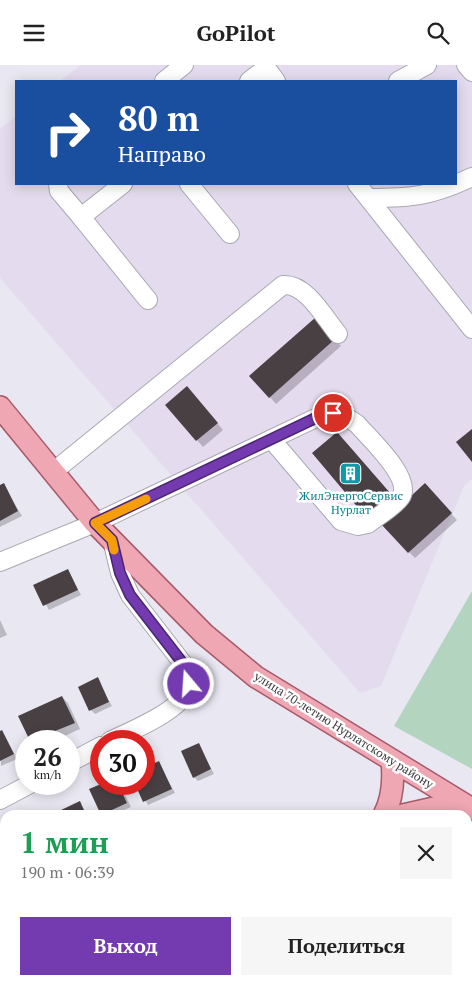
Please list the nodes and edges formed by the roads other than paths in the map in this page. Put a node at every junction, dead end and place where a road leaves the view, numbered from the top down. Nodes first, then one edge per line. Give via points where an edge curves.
1 (184, 65) edge
2 (427, 65) edge
3 (466, 65) edge
4 (269, 71) edge
5 (472, 72) edge
6 (165, 80) edge
7 (251, 80) edge
8 (400, 80) edge
9 (472, 177) edge
10 (457, 184) edge
11 (58, 185) edge
12 (121, 185) edge
13 (190, 185) edge
14 (358, 185) edge
15 (455, 185) edge
16 (407, 191) edge
17 (369, 198) junction
18 (81, 217) junction
19 (230, 234) dead end
20 (148, 300) dead end
21 (472, 329) edge
22 (338, 334) dead end
23 (0, 407) edge
24 (271, 439) junction
25 (53, 472) junction
26 (95, 523) junction
27 (112, 540) junction
28 (0, 562) edge
29 (130, 730) edge
30 (392, 762) junction
31 (15, 792) edge
32 (0, 800) edge
33 (470, 808) edge
34 (386, 810) edge
35 (422, 810) edge

1 - 6 street
2 - 8 street
3 - 5 street
4 - 7 street
9 - 10 street
11 - 18 street via 59,191
12 - 18 street
13 - 19 street
14 - 17 street
15 - 16 street via 447,189
16 - 17 street
17 - 21 street
18 - 20 street
22 - 25 street via 301,289 291,284 283,285
23 - 25 main road, улица 70-летию Нурлатскому району
24 - 24 street via 341,521 358,526 368,524 401,497 403,481 400,474 349,417 333,413 322,415
24 - 26 street
25 - 26 main road, улица 70-летию Нурлатскому району
26 - 27 main road, улица 70-летию Нурлатскому району
26 - 28 street
27 - 29 street via 120,573 130,595 188,670 186,694 177,705
27 - 30 main road, улица 70-летию Нурлатскому району via 204,634 256,677
30 - 33 main road, улица 70-летию Нурлатскому району
30 - 34 main road via 392,797
31 - 32 street
33 - 35 main road via 434,807

